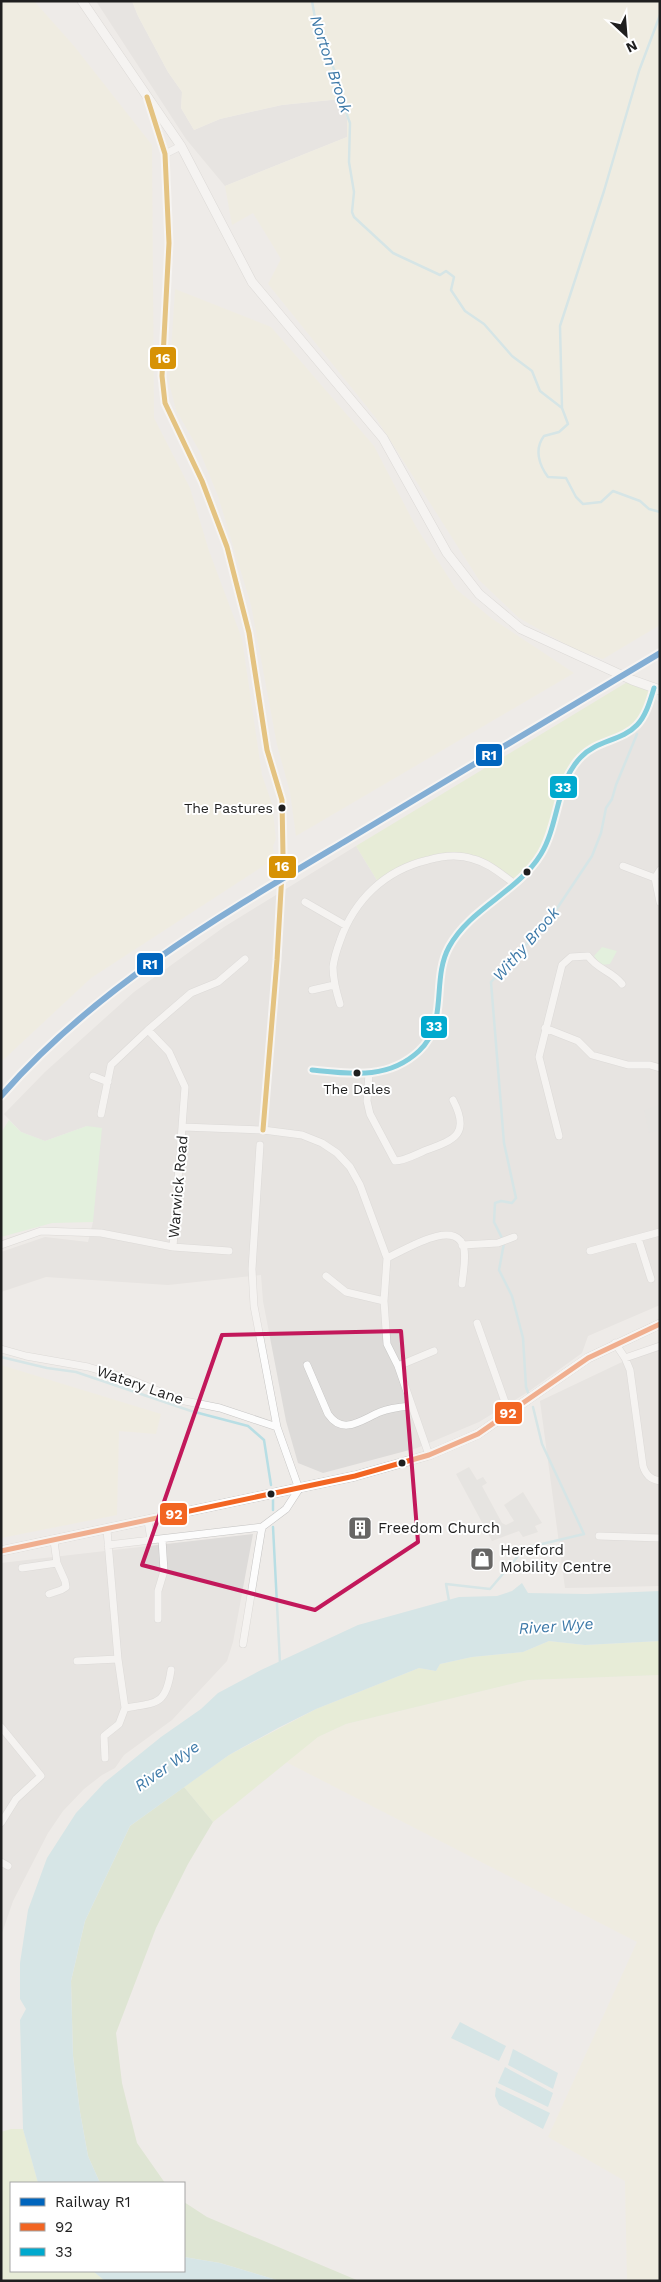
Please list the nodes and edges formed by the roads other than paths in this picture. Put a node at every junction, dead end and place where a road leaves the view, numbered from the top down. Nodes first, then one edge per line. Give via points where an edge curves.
1 (82, 1) edge
2 (147, 96) junction
3 (181, 146) junction
4 (165, 154) junction
5 (657, 689) edge
6 (623, 866) dead end
7 (660, 870) edge
8 (655, 878) junction
9 (515, 884) junction
10 (659, 898) edge
11 (305, 902) dead end
12 (345, 925) junction
13 (246, 959) dead end
14 (622, 984) dead end
15 (334, 985) junction
16 (312, 990) dead end
17 (340, 1004) dead end
18 (545, 1028) junction
19 (148, 1030) junction
20 (660, 1068) edge
21 (312, 1070) dead end
22 (369, 1074) junction
23 (93, 1076) dead end
24 (108, 1082) junction
25 (454, 1100) dead end
26 (102, 1114) dead end
27 (183, 1127) junction
28 (263, 1130) junction
29 (559, 1136) dead end
30 (260, 1145) dead end
31 (660, 1232) edge
32 (514, 1238) dead end
33 (638, 1238) junction
34 (1, 1245) edge
35 (462, 1245) junction
36 (173, 1247) junction
37 (590, 1250) dead end
38 (229, 1251) dead end
39 (387, 1258) junction
40 (326, 1276) dead end
41 (650, 1279) dead end
42 (462, 1284) dead end
43 (384, 1301) junction
44 (477, 1323) dead end
45 (660, 1324) edge
46 (616, 1343) junction
47 (660, 1346) edge
48 (1, 1349) edge
49 (434, 1351) dead end
50 (626, 1358) junction
51 (307, 1366) dead end
52 (398, 1366) junction
53 (412, 1406) junction
54 (513, 1412) junction
55 (277, 1427) junction
56 (429, 1455) junction
57 (660, 1481) edge
58 (298, 1489) junction
59 (148, 1521) junction
60 (262, 1527) junction
61 (107, 1530) junction
62 (599, 1536) dead end
63 (660, 1538) edge
64 (162, 1539) junction
65 (151, 1540) junction
66 (54, 1541) junction
67 (108, 1545) junction
68 (1, 1551) edge
69 (56, 1563) junction
70 (22, 1568) dead end
71 (49, 1594) dead end
72 (158, 1618) dead end
73 (243, 1644) dead end
74 (118, 1659) junction
75 (77, 1661) dead end
76 (172, 1670) dead end
77 (125, 1708) junction
78 (1, 1727) edge
79 (105, 1758) dead end
80 (1, 1823) edge

1 - 2 street
2 - 3 street
2 - 4 street
3 - 4 street
3 - 5 street via 252,282 382,438 447,553 479,594 521,629
4 - 28 street via 169,244 162,376 165,403 202,481 228,547 249,633 267,750 282,800 278,960
5 - 9 street via 637,725 626,734 593,747 571,770 554,828 541,854
6 - 8 street
7 - 8 street
8 - 10 street
9 - 12 street via 486,863 459,856 439,857 416,863 386,878 371,889
9 - 22 street via 459,931 448,949 442,966 436,1024 430,1037 405,1062 392,1069
11 - 12 street
12 - 15 street via 333,965
13 - 19 street via 218,982 190,994
14 - 18 street via 596,966 588,956 571,957 562,965
15 - 16 street
15 - 17 street
18 - 20 street via 578,1041 592,1055 628,1065
18 - 29 street via 539,1057
19 - 24 street via 111,1065
19 - 27 street, Warwick Road via 169,1052 185,1087
21 - 22 street
22 - 25 street via 367,1101 370,1114 395,1160 447,1143 454,1137 460,1128 461,1116
23 - 24 street
24 - 26 street
27 - 28 street
27 - 36 street, Warwick Road
28 - 39 street via 302,1135 337,1153 360,1185
30 - 55 street via 252,1287
31 - 33 street
32 - 35 street via 498,1243
33 - 37 street
33 - 41 street
34 - 36 street, Warwick Road via 41,1231 101,1233
35 - 39 street via 450,1234 438,1235
35 - 42 street
36 - 38 street, Warwick Road
39 - 43 street
40 - 43 street via 346,1292
43 - 52 street via 387,1344
44 - 54 street via 505,1402
45 - 46 street
46 - 50 street
46 - 54 street via 565,1373
47 - 50 street
48 - 55 street, Watery Lane via 88,1367 180,1400 220,1408
49 - 52 street
50 - 57 street via 632,1380 643,1466 651,1479
51 - 53 street via 328,1414 342,1426 351,1426 388,1409
52 - 53 street
53 - 56 street
54 - 56 street via 478,1434
55 - 58 street
56 - 58 street
58 - 59 street
58 - 60 street via 286,1509
59 - 61 street
59 - 65 street
60 - 64 street
60 - 73 street
61 - 66 street
61 - 67 street
62 - 63 street
64 - 65 street
64 - 72 street via 164,1571 158,1591
65 - 67 street
66 - 68 street
66 - 69 street
67 - 74 street
69 - 70 street
69 - 71 street via 66,1587
74 - 75 street
74 - 77 street
76 - 77 street via 169,1688 157,1702
77 - 79 street via 119,1724 104,1736
78 - 80 street via 41,1776 16,1799

